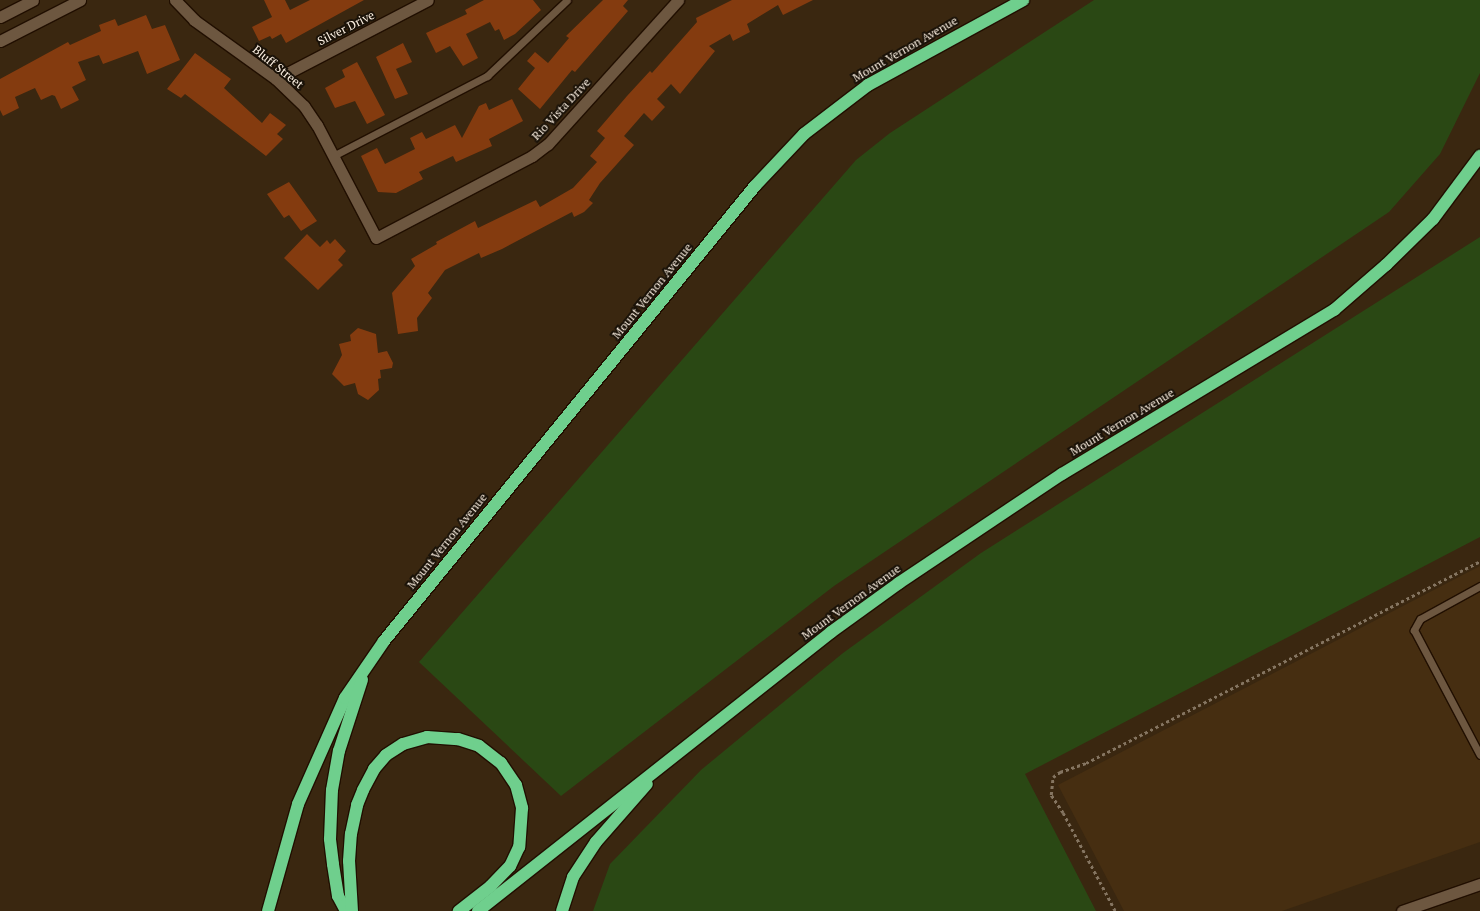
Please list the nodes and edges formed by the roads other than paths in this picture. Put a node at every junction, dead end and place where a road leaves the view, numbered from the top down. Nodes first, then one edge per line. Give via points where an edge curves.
1 (33, 0) edge
2 (80, 0) edge
3 (175, 0) edge
4 (428, 0) edge
5 (567, 0) edge
6 (1023, 0) edge
7 (672, 2) edge
8 (0, 17) edge
9 (0, 41) edge
10 (276, 79) junction
11 (333, 156) junction
12 (1480, 156) edge
13 (376, 238) joint
14 (1480, 586) edge
15 (366, 670) junction
16 (757, 691) junction
17 (1480, 755) edge
18 (1480, 884) edge
19 (268, 911) edge
20 (346, 911) edge
21 (352, 911) edge
22 (459, 911) edge
23 (478, 911) edge
24 (562, 911) edge
25 (1402, 911) edge

1 - 8 street
2 - 9 street
3 - 10 street, Bluff Street via 194,20
4 - 10 street, Silver Drive
5 - 11 lane via 487,76
6 - 15 highway, Mount Vernon Avenue via 868,85 830,112 780,158 384,641
7 - 13 street, Rio Vista Drive via 548,144 532,156
10 - 11 street, Bluff Street via 304,106
11 - 13 street, Bluff Street
12 - 16 highway, Mount Vernon Avenue via 1433,219 1386,265 1334,310 1062,474 899,583
14 - 17 lane via 1420,619 1414,630
15 - 19 highway via 345,698 298,804
15 - 20 highway via 339,751 332,790 330,839 338,896
16 - 23 highway
16 - 24 highway via 646,786 614,820 573,877
18 - 25 street
21 - 22 highway via 349,861 351,834 363,790 374,769 386,755 403,744 427,737 458,739 479,746 501,763 516,785 522,808 519,847 510,866 491,886

